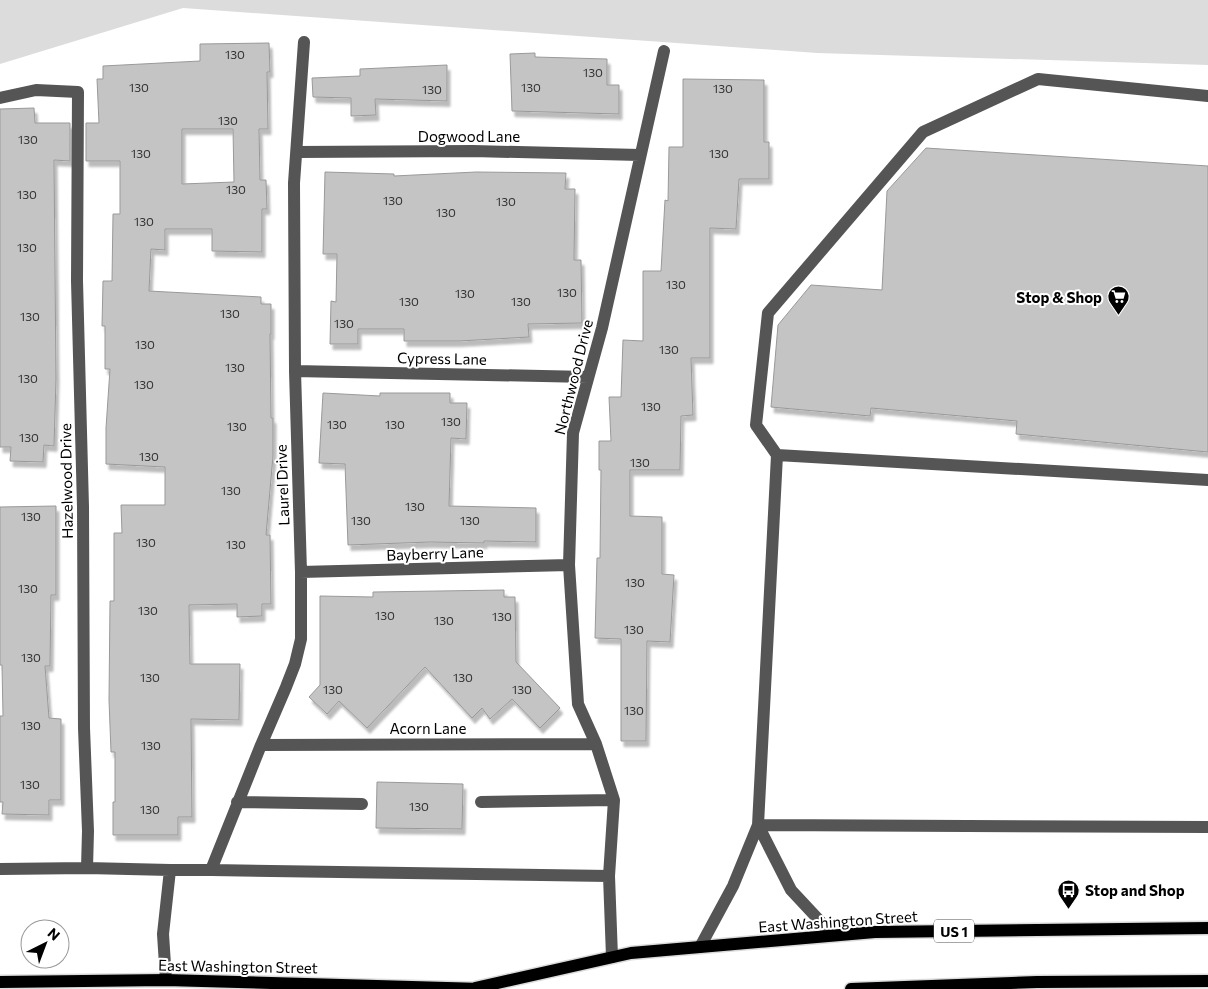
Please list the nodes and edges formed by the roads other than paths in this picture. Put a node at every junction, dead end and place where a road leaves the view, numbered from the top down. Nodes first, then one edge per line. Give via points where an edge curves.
1 (304, 42) dead end
2 (664, 51) dead end
3 (1208, 96) edge
4 (0, 98) edge
5 (297, 152) junction
6 (640, 155) junction
7 (296, 371) junction
8 (588, 377) junction
9 (777, 455) junction
10 (1208, 480) edge
11 (569, 565) junction
12 (301, 572) junction
13 (596, 744) junction
14 (261, 745) junction
15 (614, 800) junction
16 (237, 802) junction
17 (481, 802) dead end
18 (362, 804) dead end
19 (758, 825) junction
20 (1208, 826) edge
21 (87, 868) junction
22 (0, 869) edge
23 (170, 870) junction
24 (211, 870) junction
25 (609, 876) junction
26 (1208, 928) edge
27 (833, 936) junction
28 (700, 947) junction
29 (612, 957) junction
30 (166, 980) junction
31 (1208, 981) edge
32 (0, 982) edge
33 (19, 985) edge
34 (183, 985) edge
35 (309, 986) edge
36 (1054, 986) edge
37 (475, 988) edge
38 (495, 989) edge
39 (852, 989) edge

1 - 5 street, Laurel Drive
2 - 6 street, Northwood Drive
3 - 9 street via 1038,80 923,132 768,313 756,425
4 - 21 street, Hazelwood Drive via 36,90 78,92 77,281
5 - 6 street, Dogwood Lane
5 - 7 street, Laurel Drive via 294,183
6 - 8 street, Northwood Drive
7 - 8 street, Cypress Lane
7 - 12 street, Laurel Drive
8 - 11 street, Northwood Drive via 573,433
9 - 10 street
9 - 19 street
11 - 12 street, Bayberry Lane
11 - 13 street, Northwood Drive via 578,704
12 - 14 street, Laurel Drive via 301,639 286,687
13 - 14 street, Acorn Lane
13 - 15 street, Northwood Drive
14 - 16 street, Laurel Drive
15 - 17 street
15 - 25 street
16 - 18 street
16 - 24 street, Laurel Drive
19 - 20 street
19 - 27 street via 791,890
19 - 28 street via 734,886
21 - 22 street
21 - 23 street
23 - 24 street
23 - 30 street via 163,934
24 - 25 street
25 - 29 street
26 - 27 main road, East Washington Street / US 1 via 875,932
27 - 28 main road, East Washington Street / US 1
28 - 29 main road, East Washington Street / US 1
29 - 37 main road, East Washington Street / US 1
30 - 33 main road, East Washington Street / US 1
30 - 34 main road, East Washington Street / US 1
31 - 36 main road
32 - 33 main road, East Washington Street / US 1
34 - 35 main road, East Washington Street / US 1
35 - 37 main road, East Washington Street / US 1
36 - 39 main road
37 - 38 main road, East Washington Street / US 1

